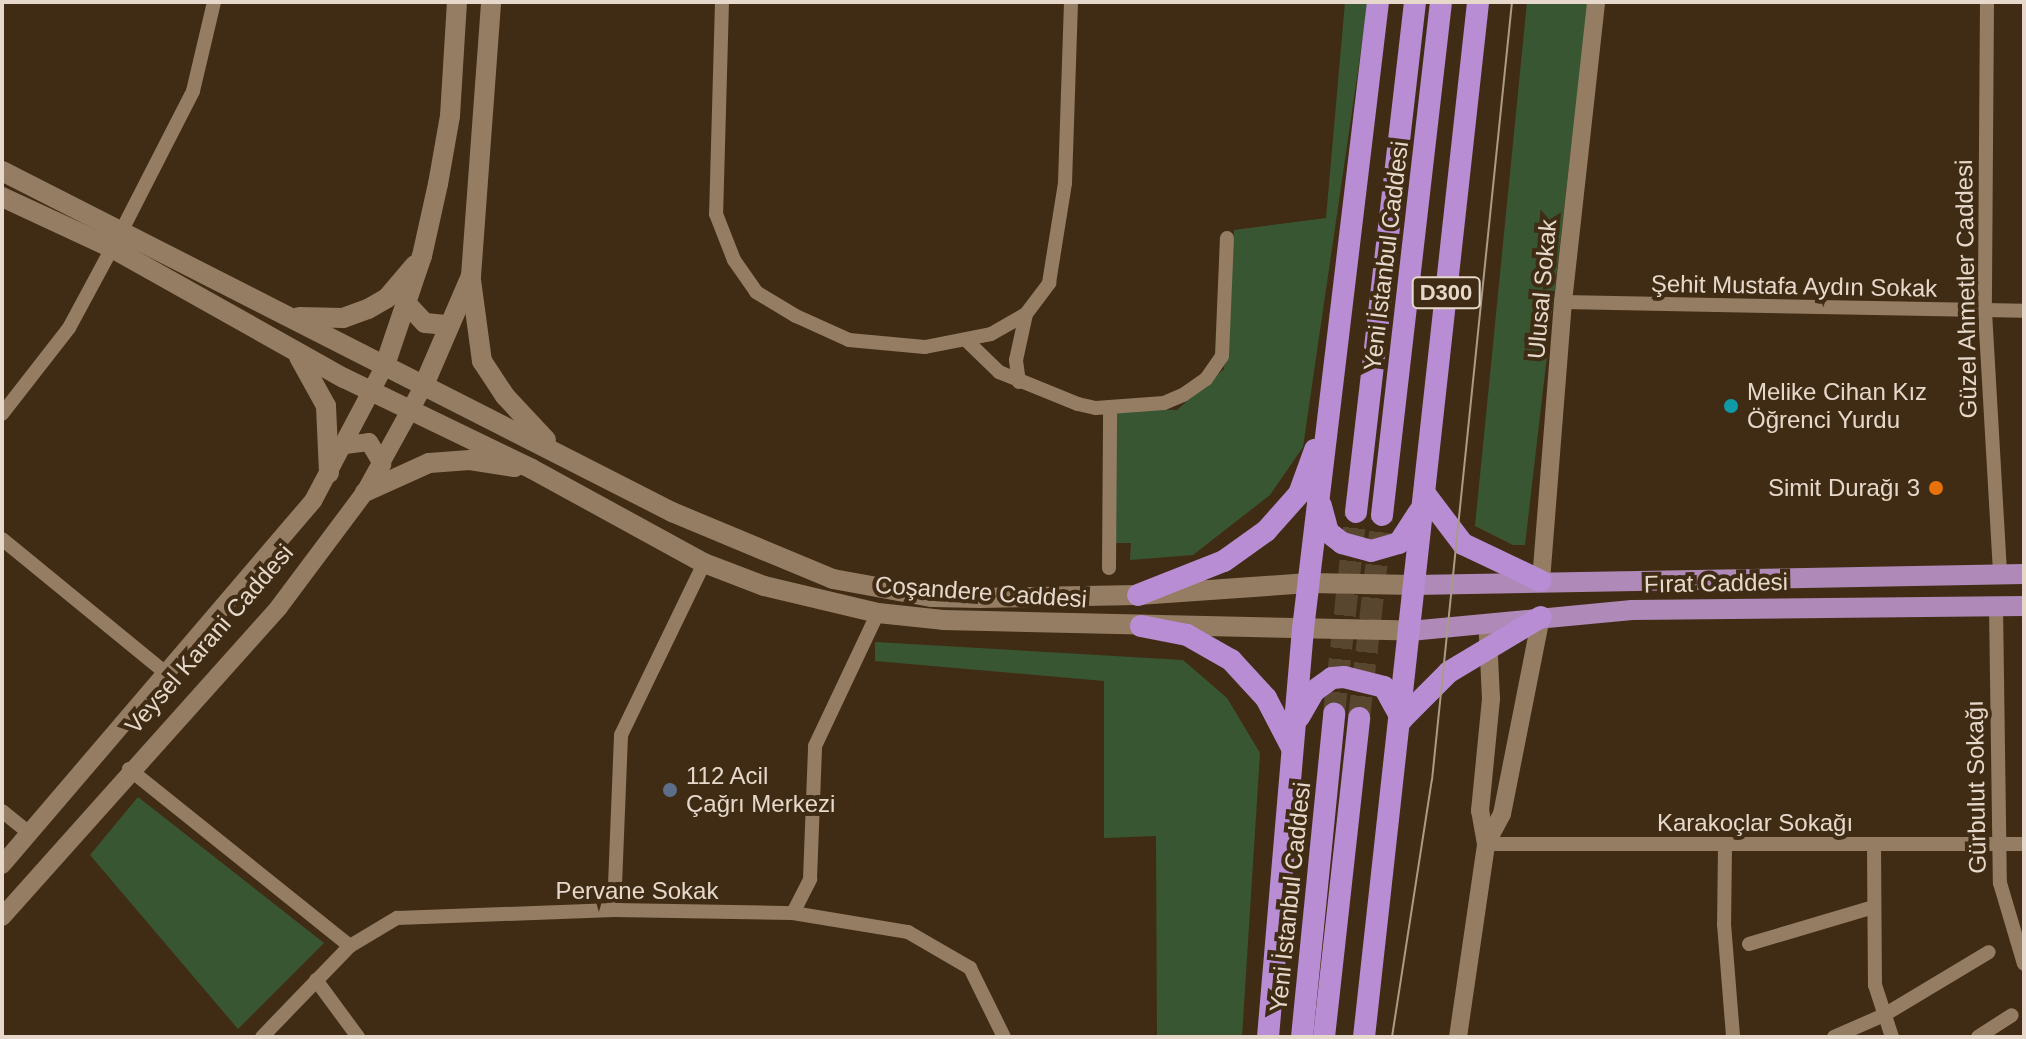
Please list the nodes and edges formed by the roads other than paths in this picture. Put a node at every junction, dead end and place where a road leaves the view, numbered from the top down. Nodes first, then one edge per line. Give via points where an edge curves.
1 (214, 2) edge
2 (457, 2) edge
3 (491, 2) edge
4 (722, 2) edge
5 (1071, 2) edge
6 (1378, 2) edge
7 (1415, 2) edge
8 (1441, 2) edge
9 (1478, 2) edge
10 (1596, 2) edge
11 (1987, 2) edge
12 (2, 171) edge
13 (2, 197) edge
14 (1227, 238) dead end
15 (117, 239) junction
16 (422, 256) junction
17 (471, 276) junction
18 (1563, 302) junction
19 (407, 304) junction
20 (2024, 311) edge
21 (1985, 312) junction
22 (283, 314) junction
23 (1026, 314) junction
24 (449, 325) junction
25 (967, 341) junction
26 (294, 351) junction
27 (385, 365) junction
28 (1019, 382) junction
29 (424, 385) junction
30 (373, 392) junction
31 (1110, 407) junction
32 (412, 410) junction
33 (2, 414) edge
34 (1328, 415) junction
35 (345, 445) junction
36 (554, 449) junction
37 (382, 464) junction
38 (532, 469) junction
39 (329, 473) junction
40 (365, 492) junction
41 (1319, 497) junction
42 (1425, 498) junction
43 (1356, 512) tunnel mouth
44 (1382, 515) tunnel mouth
45 (2, 539) edge
46 (704, 563) junction
47 (1109, 568) dead end
48 (2000, 574) junction
49 (2024, 574) edge
50 (1541, 581) junction
51 (1309, 583) junction
52 (1415, 585) junction
53 (1138, 595) junction
54 (1996, 606) junction
55 (2024, 606) edge
56 (878, 613) junction
57 (1541, 617) junction
58 (1141, 626) junction
59 (1303, 629) junction
60 (1410, 631) junction
61 (1487, 635) junction
62 (167, 674) junction
63 (1334, 714) tunnel mouth
64 (1359, 718) tunnel mouth
65 (1402, 719) junction
66 (1296, 724) junction
67 (1293, 751) junction
68 (129, 769) junction
69 (2, 811) edge
70 (29, 833) junction
71 (1486, 844) junction
72 (1997, 844) junction
73 (2024, 844) edge
74 (1874, 845) junction
75 (1725, 846) junction
76 (2, 865) edge
77 (1874, 907) junction
78 (614, 910) junction
79 (793, 913) junction
80 (2, 917) edge
81 (1749, 944) dead end
82 (350, 946) junction
83 (1989, 952) dead end
84 (2024, 964) edge
85 (316, 980) junction
86 (1884, 1015) junction
87 (2012, 1015) dead end
88 (262, 1037) edge
89 (358, 1037) edge
90 (1004, 1037) edge
91 (1268, 1037) edge
92 (1302, 1037) edge
93 (1324, 1037) edge
94 (1364, 1037) edge
95 (1458, 1037) edge
96 (1733, 1037) edge
97 (1834, 1037) edge
98 (1892, 1037) edge
99 (1978, 1037) edge

1 - 15 street via 193,91
2 - 16 main road via 450,116
3 - 17 main road, Veysel Karani Caddesi
4 - 25 street via 716,214 734,260 756,292 849,340 925,347
5 - 23 street via 1057,260 1049,283
6 - 34 highway
7 - 43 highway, Yeni İstanbul Caddesi / D300
8 - 44 highway, Yeni İstanbul Caddesi / D300
9 - 42 highway, D300
10 - 18 street, Ulusal Sokak
11 - 21 street, Güzel Ahmetler Caddesi
12 - 15 main road
13 - 15 main road
14 - 31 street via 1222,356 1206,379 1183,395 1164,403
15 - 22 main road, Coşandere Caddesi
15 - 26 main road, Coşandere Caddesi
15 - 33 street via 69,328
16 - 19 main road
16 - 22 main road via 387,298 368,309 343,318
17 - 24 main road, Veysel Karani Caddesi
17 - 36 main road via 482,361 505,396
18 - 21 street, Şehit Mustafa Aydın Sokak
18 - 50 street, Ulusal Sokak
19 - 24 main road via 425,323
19 - 27 main road
20 - 21 street, Şehit Mustafa Aydın Sokak
21 - 48 street, Güzel Ahmetler Caddesi
22 - 27 main road, Coşandere Caddesi
23 - 25 street
23 - 28 street via 1016,360
24 - 29 main road, Veysel Karani Caddesi
25 - 28 street via 981,359
26 - 30 main road, Coşandere Caddesi
26 - 39 main road via 326,406
27 - 29 main road, Coşandere Caddesi
27 - 30 street, Veysel Karani Caddesi
28 - 31 street via 1078,404
29 - 32 street, Veysel Karani Caddesi
29 - 36 main road, Coşandere Caddesi
30 - 32 main road, Coşandere Caddesi
30 - 35 street, Veysel Karani Caddesi
31 - 47 street
32 - 37 street, Veysel Karani Caddesi
32 - 38 main road, Coşandere Caddesi
34 - 41 highway
34 - 53 highway via 1299,494 1266,531 1224,561
35 - 37 street via 369,442
35 - 39 street, Veysel Karani Caddesi
36 - 53 main road, Coşandere Caddesi via 672,512 833,579 932,597
37 - 40 street, Veysel Karani Caddesi
38 - 40 main road via 470,460 429,463
38 - 46 main road, Coşandere Caddesi
39 - 62 street, Veysel Karani Caddesi via 277,546
40 - 68 street, Veysel Karani Caddesi via 279,607
41 - 42 highway via 1328,532 1342,543 1371,551 1399,543
41 - 51 highway
42 - 50 highway via 1463,544
42 - 52 highway, D300
45 - 62 street
46 - 56 main road, Coşandere Caddesi via 764,586
46 - 78 street via 621,735
48 - 49 main road, Fırat Caddesi
48 - 50 main road, Fırat Caddesi
50 - 52 main road, Fırat Caddesi
51 - 52 main road, Coşandere Caddesi
51 - 53 main road, Coşandere Caddesi
51 - 59 highway
52 - 60 highway, D300
54 - 55 main road, Fırat Caddesi
54 - 57 main road, Fırat Caddesi via 1678,608
54 - 72 street, Gürbulut Sokağı
56 - 58 main road, Coşandere Caddesi
56 - 79 street via 815,746 810,879
57 - 61 highway
57 - 71 street via 1502,814
58 - 59 main road, Coşandere Caddesi
58 - 67 highway via 1187,635 1231,660 1266,698
59 - 60 main road, Coşandere Caddesi
59 - 66 highway
60 - 61 main road
60 - 65 highway, D300
61 - 65 highway
61 - 71 street via 1491,699 1480,811
62 - 70 street, Veysel Karani Caddesi
63 - 92 highway, Yeni İstanbul Caddesi
64 - 93 highway, Yeni İstanbul Caddesi
65 - 66 highway via 1384,687 1344,677 1332,678 1314,691
65 - 94 highway, D300
66 - 67 highway
67 - 91 highway
68 - 80 street, Veysel Karani Caddesi
68 - 82 street
69 - 70 street
70 - 76 street, Veysel Karani Caddesi
71 - 75 street, Karakoçlar Sokağı
71 - 95 street
72 - 73 street, Karakoçlar Sokağı
72 - 74 street, Karakoçlar Sokağı
72 - 84 street, Gürbulut Sokağı via 2002,894
74 - 75 street, Karakoçlar Sokağı
74 - 77 street
75 - 96 street via 1724,924
77 - 81 street
77 - 86 street via 1875,985
78 - 79 street, Pervane Sokak
78 - 82 street, Pervane Sokak via 397,918
79 - 90 street, Pervane Sokak via 908,932 970,968
82 - 85 street, Pervane Sokak
83 - 86 street
85 - 88 street, Pervane Sokak
85 - 89 street
86 - 97 street
86 - 98 street
87 - 99 street

